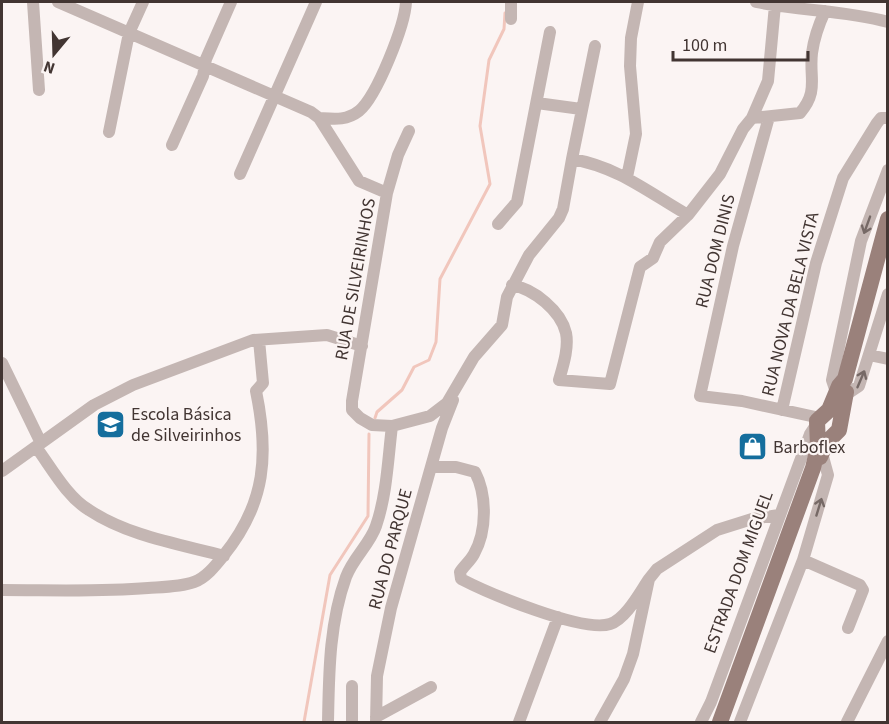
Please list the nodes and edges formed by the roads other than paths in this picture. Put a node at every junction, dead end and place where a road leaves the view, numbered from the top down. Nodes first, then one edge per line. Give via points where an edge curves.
1 (33, 2) edge
2 (58, 2) edge
3 (143, 2) edge
4 (231, 2) edge
5 (316, 2) edge
6 (406, 2) edge
7 (511, 2) edge
8 (638, 2) edge
9 (756, 2) edge
10 (775, 5) junction
11 (802, 5) edge
12 (847, 7) edge
13 (825, 11) junction
14 (511, 19) dead end
15 (888, 22) edge
16 (550, 32) dead end
17 (129, 33) junction
18 (595, 46) dead end
19 (205, 66) junction
20 (39, 90) dead end
21 (275, 96) junction
22 (537, 103) junction
23 (581, 109) junction
24 (770, 117) junction
25 (319, 118) junction
26 (752, 118) junction
27 (888, 118) edge
28 (339, 119) junction
29 (409, 131) dead end
30 (109, 132) dead end
31 (333, 142) junction
32 (172, 145) dead end
33 (572, 159) junction
34 (888, 170) edge
35 (240, 174) dead end
36 (627, 177) junction
37 (387, 193) junction
38 (688, 215) junction
39 (888, 219) edge
40 (498, 224) dead end
41 (512, 285) junction
42 (888, 294) edge
43 (260, 340) junction
44 (362, 346) junction
45 (869, 355) junction
46 (888, 358) edge
47 (2, 363) edge
48 (842, 389) junction
49 (455, 393) junction
50 (782, 410) junction
51 (820, 425) junction
52 (392, 426) junction
53 (39, 445) junction
54 (817, 461) junction
55 (431, 467) junction
56 (2, 471) edge
57 (779, 515) junction
58 (224, 556) junction
59 (803, 560) junction
60 (649, 579) junction
61 (2, 590) edge
62 (558, 617) junction
63 (848, 628) dead end
64 (888, 641) edge
65 (352, 686) dead end
66 (431, 687) dead end
67 (376, 720) edge
68 (328, 723) edge
69 (352, 723) edge
70 (519, 723) edge
71 (600, 723) edge
72 (701, 723) edge
73 (720, 723) edge
74 (740, 723) edge
75 (847, 723) edge

1 - 20 street
2 - 17 street
3 - 17 street
4 - 19 street
5 - 21 street
6 - 28 street via 400,31 373,93 358,112
7 - 14 street
8 - 36 street via 630,66 636,134
9 - 10 street
10 - 11 street
10 - 26 street via 768,81
11 - 13 street
12 - 13 street
12 - 15 street
13 - 24 street via 812,54 810,102 800,113
16 - 22 street
17 - 19 street
17 - 30 street
18 - 23 street
19 - 21 street
19 - 32 street
21 - 25 street
21 - 35 street
22 - 23 street
22 - 40 street via 517,202
23 - 33 street
24 - 26 street
24 - 50 street, RUA DOM DINIS via 733,246 700,396
25 - 28 street
25 - 31 street
26 - 38 street via 720,174
27 - 50 street, RUA NOVA DA BELA VISTA via 877,123 843,178 816,263
28 - 31 street
29 - 37 street, RUA DE SILVEIRINHOS
31 - 37 street via 359,181
33 - 36 street via 598,163
33 - 41 street via 560,218 538,241
34 -> 48 street, ESTRADA DOM MIGUEL via 861,241 831,380
36 - 38 street
37 - 44 street, RUA DE SILVEIRINHOS
38 - 41 street via 660,242 653,258 640,267 610,384 559,380 566,333 555,313 533,292
39 - 48 main road, ESTRADA DOM MIGUEL
41 - 49 street via 502,325 468,365
42 - 45 street
43 - 44 street via 327,335
43 - 53 street via 133,385 94,405
43 - 58 street via 263,382 256,391 263,447 256,498 251,516
44 - 52 street, RUA DE SILVEIRINHOS via 352,410 372,425
45 - 46 street
48 -> 45 street via 859,386
47 - 53 street
48 - 51 main road, ESTRADA DOM MIGUEL
49 - 52 street via 430,416
49 - 55 street, RUA DO PARQUE
50 - 51 street
51 - 54 main road, ESTRADA DOM MIGUEL
51 - 57 street, ESTRADA DOM MIGUEL
52 - 68 street via 376,526 349,570 335,621 330,650
53 - 56 street
53 - 58 street via 88,510 146,536
59 -> 54 street, ESTRADA DOM MIGUEL via 828,475
54 - 73 main road, ESTRADA DOM MIGUEL
55 - 62 street via 456,466 475,472 481,483 481,532 474,555 460,572 461,579
55 - 67 street, RUA DO PARQUE via 391,608 377,676
57 - 60 street via 717,530 657,569
57 - 72 street, ESTRADA DOM MIGUEL
58 - 61 street via 206,575 182,585 93,591
59 - 63 street via 860,585 863,590
59 - 74 street, ESTRADA DOM MIGUEL
60 - 62 street via 612,624 593,626
60 - 71 street via 633,654
62 - 70 street
64 - 75 street
65 - 69 street
66 - 67 street, RUA DO PARQUE

